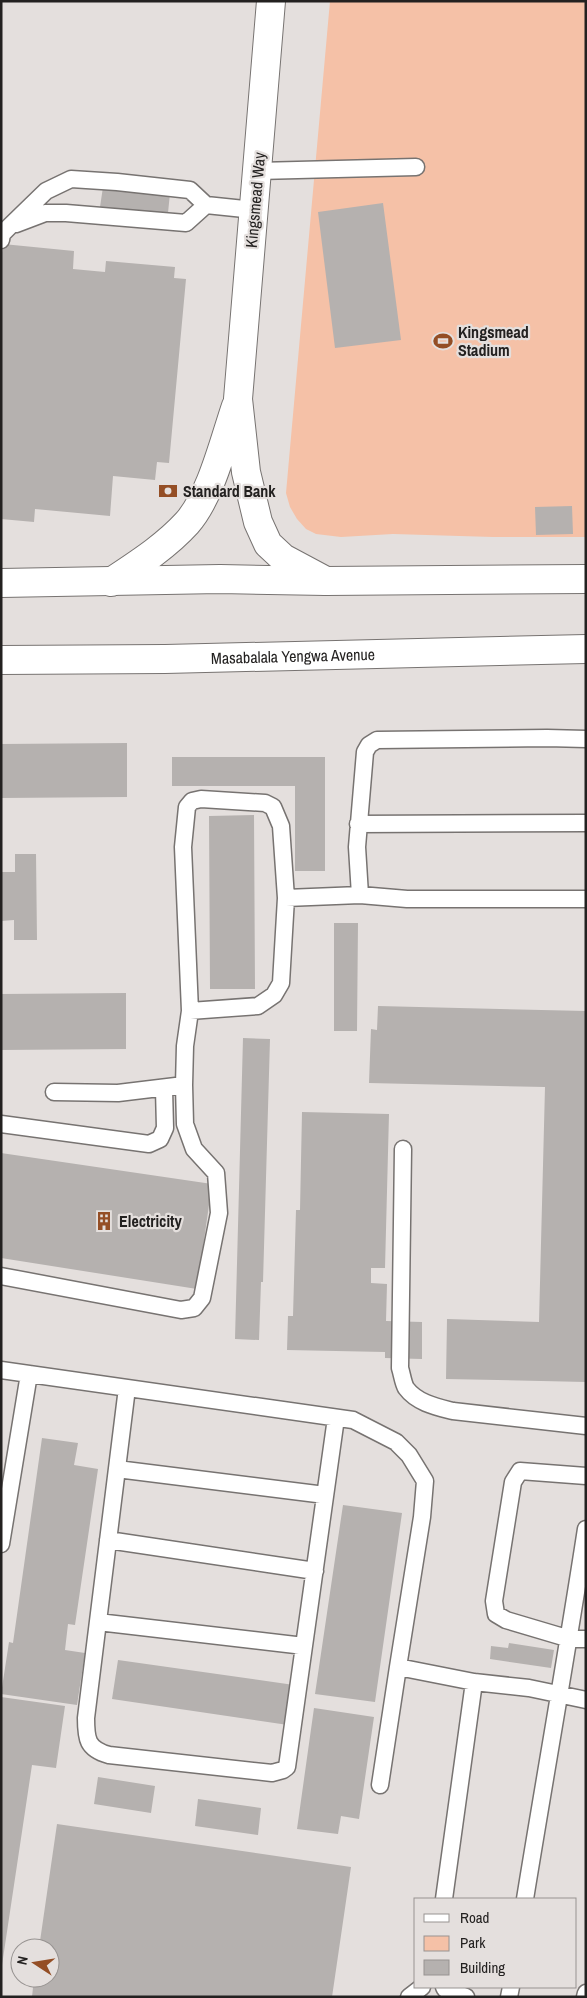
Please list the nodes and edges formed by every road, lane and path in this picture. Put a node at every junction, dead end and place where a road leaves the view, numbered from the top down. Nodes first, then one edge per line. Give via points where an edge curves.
1 (271, 1) edge
2 (416, 167) dead end
3 (258, 171) junction
4 (206, 205) junction
5 (254, 210) junction
6 (5, 233) edge
7 (238, 399) junction
8 (586, 578) edge
9 (326, 581) junction
10 (111, 582) junction
11 (1, 583) edge
12 (586, 649) edge
13 (1, 660) edge
14 (586, 740) edge
15 (586, 823) edge
16 (358, 824) junction
17 (360, 894) junction
18 (286, 898) junction
19 (586, 899) edge
20 (190, 1011) junction
21 (184, 1085) junction
22 (164, 1089) junction
23 (54, 1092) dead end
24 (1, 1124) edge
25 (403, 1149) dead end
26 (1, 1276) edge
27 (1, 1370) edge
28 (29, 1374) junction
29 (127, 1388) junction
30 (336, 1418) junction
31 (586, 1426) edge
32 (117, 1469) junction
33 (586, 1476) edge
34 (325, 1495) junction
35 (586, 1529) edge
36 (108, 1540) junction
37 (1, 1544) edge
38 (315, 1571) junction
39 (98, 1622) junction
40 (578, 1639) edge
41 (304, 1646) junction
42 (398, 1667) junction
43 (474, 1682) junction
44 (559, 1695) junction
45 (586, 1700) edge
46 (380, 1785) dead end
47 (444, 1898) edge
48 (525, 1898) edge
49 (421, 1988) edge
50 (444, 1988) edge
51 (409, 1997) edge
52 (466, 1997) edge

1 - 3 main road, Kingsmead Way
2 - 3 lane
3 - 5 main road, Kingsmead Way
4 - 5 lane
4 - 6 lane via 186,223 45,213
4 - 6 lane via 190,190 71,180 46,191
5 - 7 main road, Kingsmead Way
7 - 9 main road, Kingsmead Way via 246,472 258,522 268,544 284,558
7 - 10 main road, Kingsmead Way via 209,485 188,521 172,538
8 - 9 main road
9 - 10 main road
10 - 11 main road
12 - 13 main road, Masabalala Yengwa Avenue
14 - 16 lane via 378,740 365,752
15 - 16 lane
16 - 17 lane
17 - 18 lane
17 - 19 lane via 407,899
18 - 20 lane via 281,983 274,995 258,1006
18 - 20 lane via 281,826 273,807 256,802 201,799 189,804 185,812 183,847
20 - 21 lane
21 - 22 lane
21 - 26 lane via 185,1124 194,1149 216,1173 219,1213 202,1298 194,1308 181,1310
22 - 23 lane via 118,1093
22 - 24 lane via 165,1128 160,1139 149,1144
25 - 31 lane via 400,1368 405,1387 432,1406 453,1412
27 - 28 lane
28 - 29 lane
28 - 37 lane
29 - 30 lane
29 - 32 lane
30 - 34 lane
30 - 42 lane via 353,1420 396,1442 409,1455 425,1481
32 - 34 lane
32 - 36 lane
33 - 40 lane via 520,1471 516,1474 494,1601 494,1610 499,1617
34 - 38 lane
35 - 40 lane
36 - 38 lane
36 - 39 lane
38 - 41 lane
39 - 41 lane
39 - 41 lane via 86,1737 97,1752 109,1755 272,1773 283,1770 288,1762
40 - 44 lane
42 - 43 lane
42 - 46 lane
43 - 44 lane
43 - 47 lane
44 - 45 lane
44 - 48 lane
49 - 51 lane
50 - 52 lane

